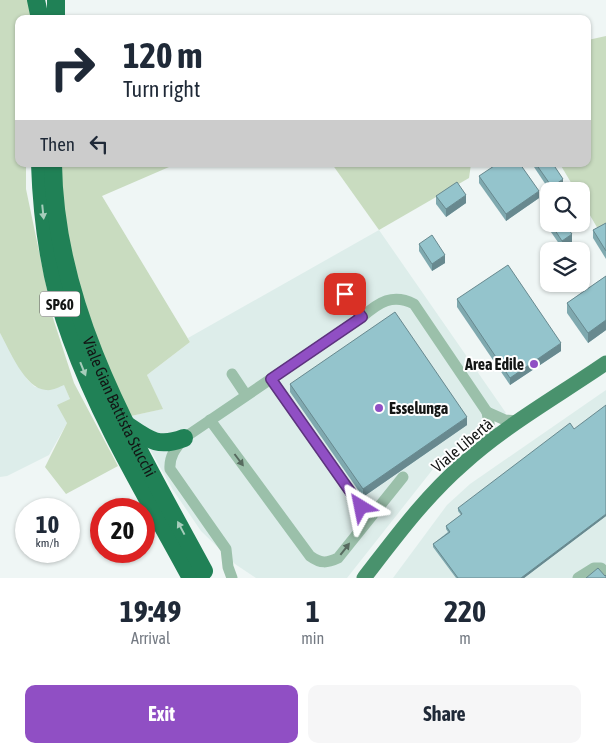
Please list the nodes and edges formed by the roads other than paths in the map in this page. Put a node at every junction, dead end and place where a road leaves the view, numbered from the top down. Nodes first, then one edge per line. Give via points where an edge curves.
1 (36, 0) edge
2 (53, 0) edge
3 (39, 15) edge
4 (43, 15) edge
5 (55, 15) edge
6 (40, 167) edge
7 (53, 167) edge
8 (345, 294) dead end
9 (362, 317) junction
10 (606, 363) edge
11 (232, 374) dead end
12 (606, 374) edge
13 (271, 379) junction
14 (246, 395) junction
15 (487, 412) junction
16 (210, 420) junction
17 (521, 421) junction
18 (125, 424) junction
19 (184, 438) junction
20 (481, 448) junction
21 (403, 477) dead end
22 (361, 507) dead end
23 (606, 573) edge
24 (202, 576) edge
25 (232, 578) edge
26 (364, 578) edge
27 (376, 578) edge
28 (578, 578) edge

1 - 3 highway
2 - 4 highway
2 - 5 highway
6 -> 24 highway, Viale Gian Battista Stucchi / SP60 via 45,231 70,337 92,392
7 - 18 highway, Viale Gian Battista Stucchi / SP60 via 54,200 67,275 105,382
8 - 9 street
9 - 13 street
9 - 15 street via 382,301 397,298 414,304
10 - 17 main road, Viale Libertà
11 - 14 street
12 - 27 main road, Viale Libertà via 473,464 417,522
13 - 14 street
13 - 22 street
14 - 16 street
15 - 17 street via 505,420
15 - 20 street via 490,434
16 - 19 street
16 -> 21 street via 310,556 318,562 327,563 338,558
17 - 20 main road, Viale Libertà
18 - 19 highway via 150,441 168,444
24 -> 18 highway, Viale Gian Battista Stucchi / SP60
19 - 25 street via 170,460 170,469 226,549
20 - 26 main road, Viale Libertà via 423,504
23 - 28 street via 601,568 594,568

